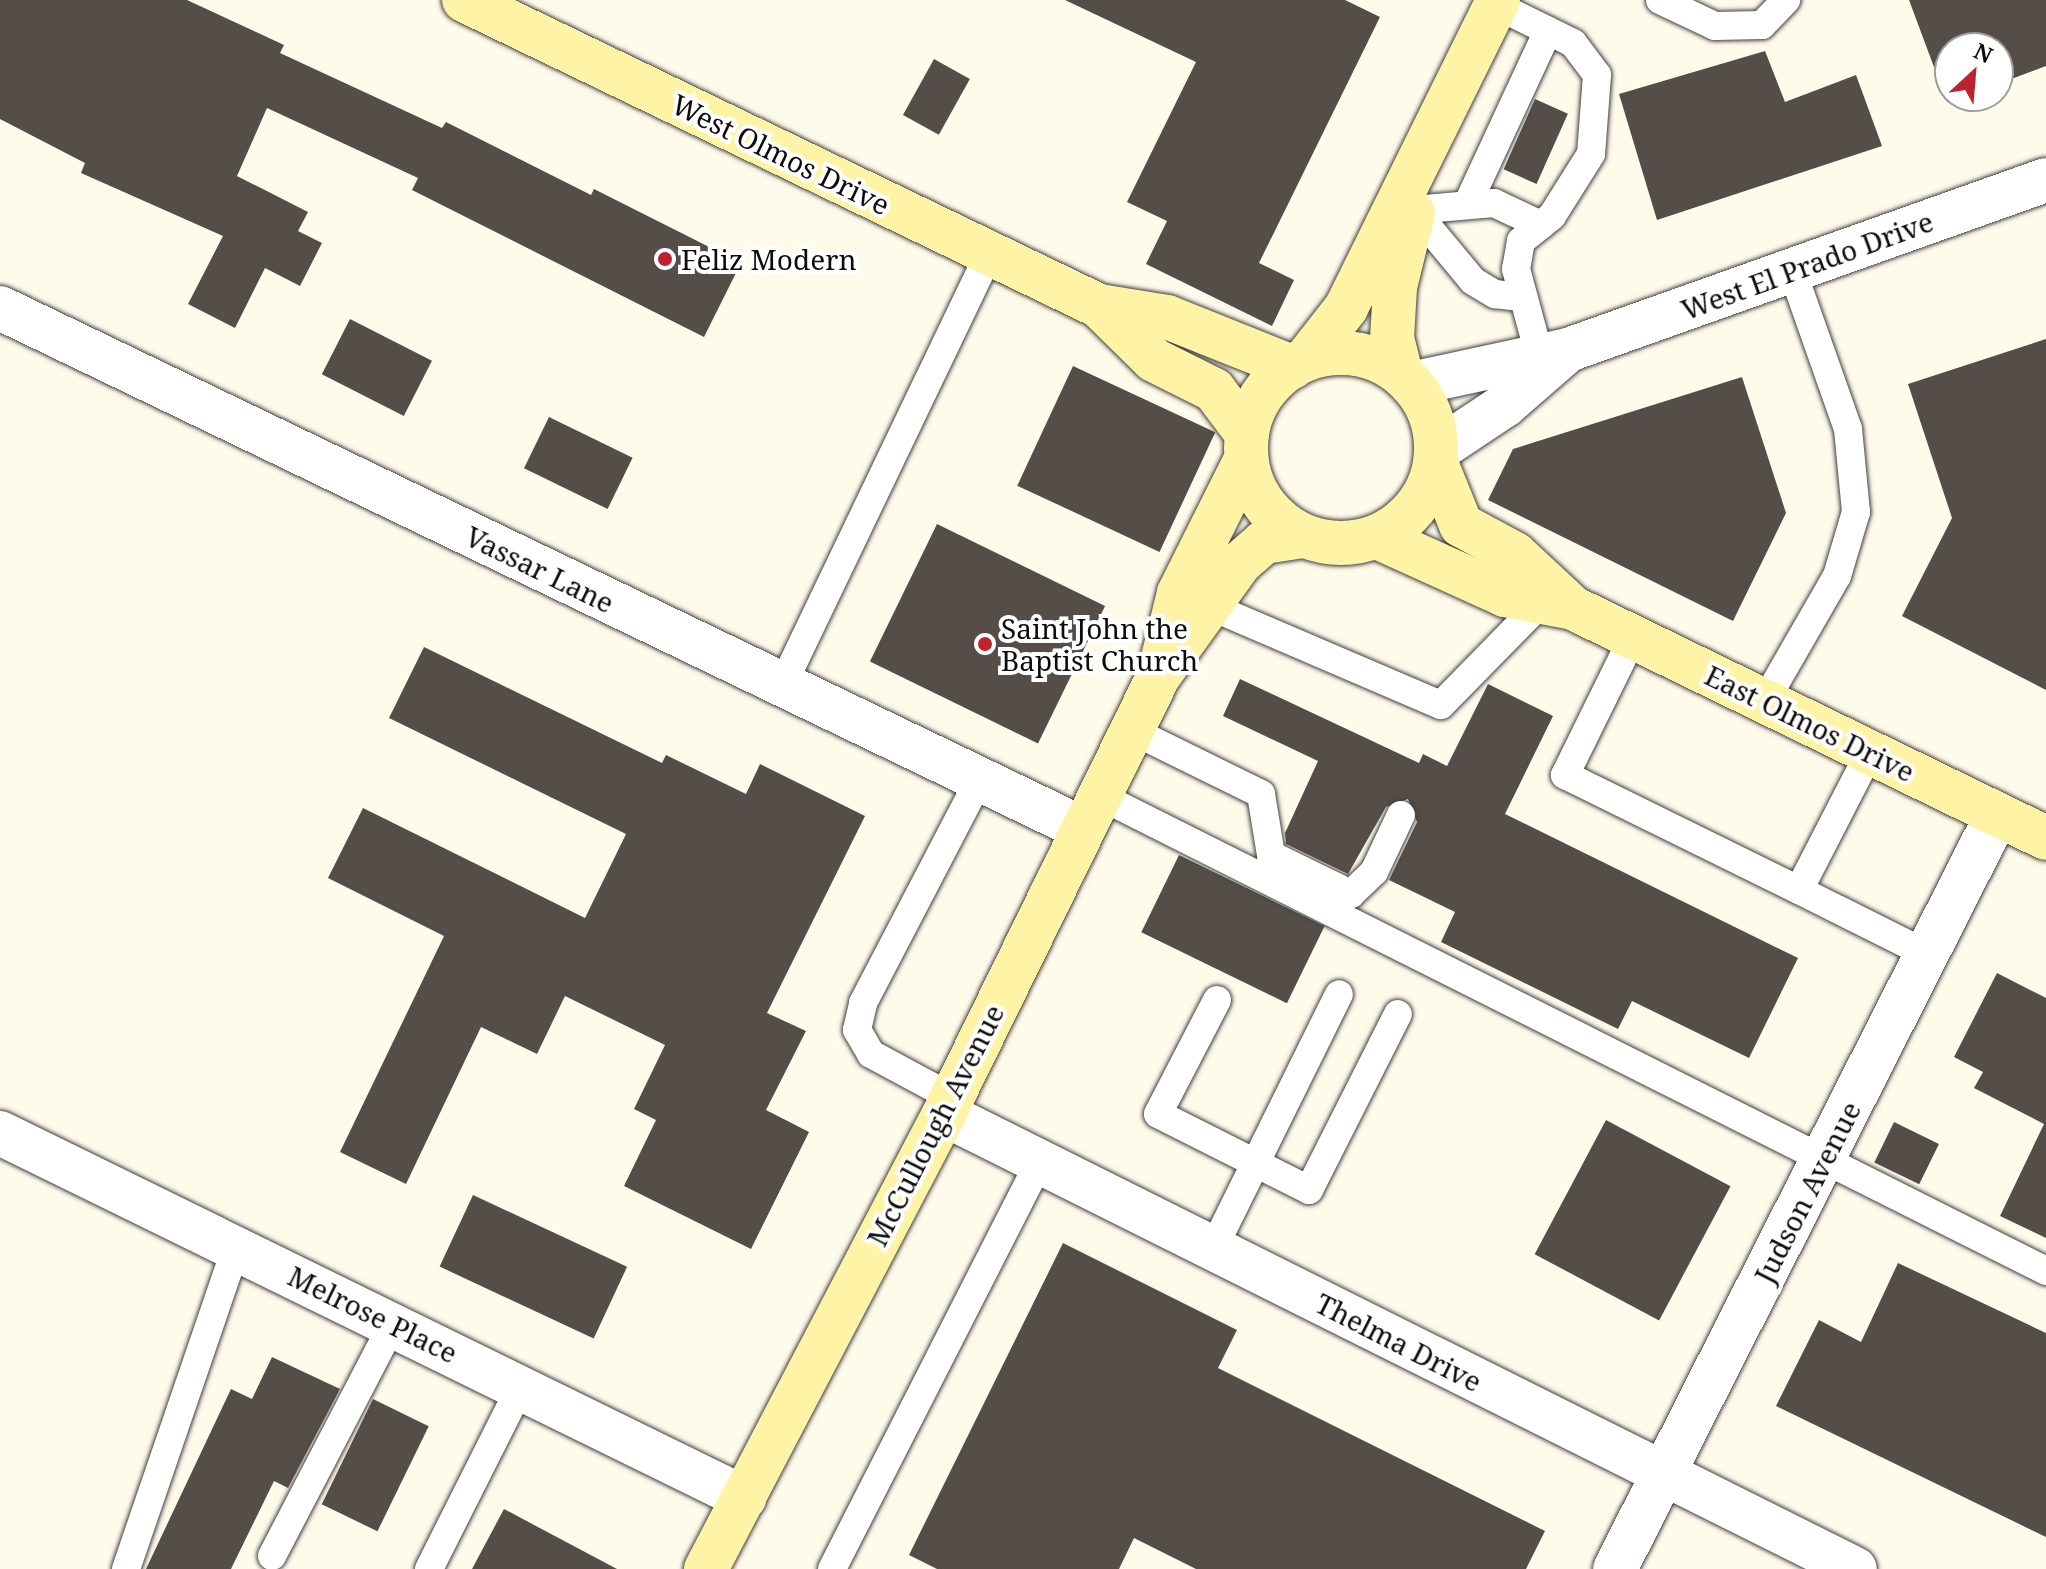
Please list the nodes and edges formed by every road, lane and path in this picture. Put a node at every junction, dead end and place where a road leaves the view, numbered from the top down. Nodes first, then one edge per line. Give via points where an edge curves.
1 (464, 0) edge
2 (1660, 0) edge
3 (1786, 0) edge
4 (1493, 2) edge
5 (1548, 31) junction
6 (1434, 134) junction
7 (2046, 180) edge
8 (1468, 203) junction
9 (1414, 210) junction
10 (1541, 225) junction
11 (989, 253) junction
12 (1792, 270) junction
13 (1521, 297) junction
14 (1099, 306) junction
15 (0, 308) edge
16 (1553, 352) junction
17 (1299, 363) junction
18 (1406, 379) junction
19 (1246, 446) junction
20 (1436, 457) junction
21 (1303, 536) junction
22 (1377, 537) junction
23 (1558, 605) junction
24 (1212, 607) junction
25 (1633, 637) junction
26 (1158, 677) junction
27 (782, 686) junction
28 (1765, 701) junction
29 (1131, 730) junction
30 (1870, 752) junction
31 (979, 780) junction
32 (1090, 812) junction
33 (1401, 815) dead end
34 (1997, 815) junction
35 (2046, 838) edge
36 (1799, 890) junction
37 (1332, 898) junction
38 (1927, 954) junction
39 (1339, 994) dead end
40 (1217, 1000) dead end
41 (1398, 1014) dead end
42 (948, 1106) junction
43 (2, 1140) edge
44 (1822, 1161) junction
45 (1039, 1162) junction
46 (1255, 1164) junction
47 (236, 1247) junction
48 (1213, 1249) junction
49 (2046, 1271) edge
50 (394, 1322) junction
51 (520, 1388) junction
52 (1664, 1475) junction
53 (744, 1498) junction
54 (272, 1556) dead end
55 (126, 1569) edge
56 (429, 1569) edge
57 (706, 1569) edge
58 (832, 1569) edge
59 (1615, 1569) edge
60 (1855, 1569) edge

1 - 11 main road, West Olmos Drive
2 - 3 lane via 1715,26 1762,25
4 - 5 lane
4 - 6 main road
5 - 8 lane
5 - 10 lane via 1573,43 1597,75 1591,154
6 - 9 main road
6 - 17 main road via 1346,308
7 - 12 street, West El Prado Drive
8 - 9 lane
8 - 10 lane via 1505,206
9 - 13 lane via 1473,281
9 - 18 main road via 1395,287 1392,339
10 - 13 lane via 1521,241
11 - 14 main road, West Olmos Drive
11 - 27 lane
12 - 16 street, West El Prado Drive
12 - 28 lane via 1848,429 1856,512 1837,576
13 - 16 lane
14 - 17 main road, West Olmos Drive via 1167,317
14 - 19 main road, West Olmos Drive via 1154,360 1214,390
15 - 27 street, Vassar Lane
16 - 18 street, West El Prado Drive
16 - 20 street, West El Prado Drive via 1505,405
17 - 18 main road via 1356,353
17 - 19 main road via 1266,389
18 - 20 main road via 1431,414
19 - 21 main road via 1264,505
19 - 26 main road, McCullough Avenue via 1179,593
20 - 22 main road via 1416,508
20 - 23 main road, East Olmos Drive via 1461,525 1515,554
21 - 22 main road via 1327,543
21 - 24 main road, McCullough Avenue via 1264,542 1240,563
22 - 23 main road, East Olmos Drive via 1505,595
23 - 24 lane via 1441,705
23 - 25 main road, East Olmos Drive
24 - 26 main road, McCullough Avenue
25 - 28 main road, East Olmos Drive
25 - 36 lane via 1565,775
26 - 29 main road, McCullough Avenue
27 - 31 street, Vassar Lane
28 - 30 main road, East Olmos Drive
29 - 32 main road, McCullough Avenue
29 - 37 lane via 1261,794 1271,855
30 - 34 main road, East Olmos Drive
30 - 36 lane
31 - 32 street, Vassar Lane
31 - 42 lane via 863,1003 857,1030 871,1054
32 - 37 lane
32 - 42 main road, McCullough Avenue
33 - 37 lane via 1374,872 1351,894
34 - 35 main road, East Olmos Drive
34 - 38 street, Judson Avenue
36 - 38 lane
37 - 44 lane
38 - 44 street, Judson Avenue
39 - 46 lane
40 - 46 lane via 1158,1114
41 - 46 lane via 1309,1190
42 - 45 street, Thelma Drive
42 - 53 main road, McCullough Avenue
43 - 47 street, Melrose Place
44 - 49 lane
44 - 52 street, Judson Avenue
45 - 48 street, Thelma Drive
45 - 58 lane
46 - 48 lane
47 - 50 street, Melrose Place
47 - 55 lane
48 - 52 street, Thelma Drive
50 - 51 street, Melrose Place
50 - 54 lane
51 - 53 street, Melrose Place
51 - 56 lane
52 - 59 street, Judson Avenue
52 - 60 street, Thelma Drive
53 - 57 main road, McCullough Avenue

